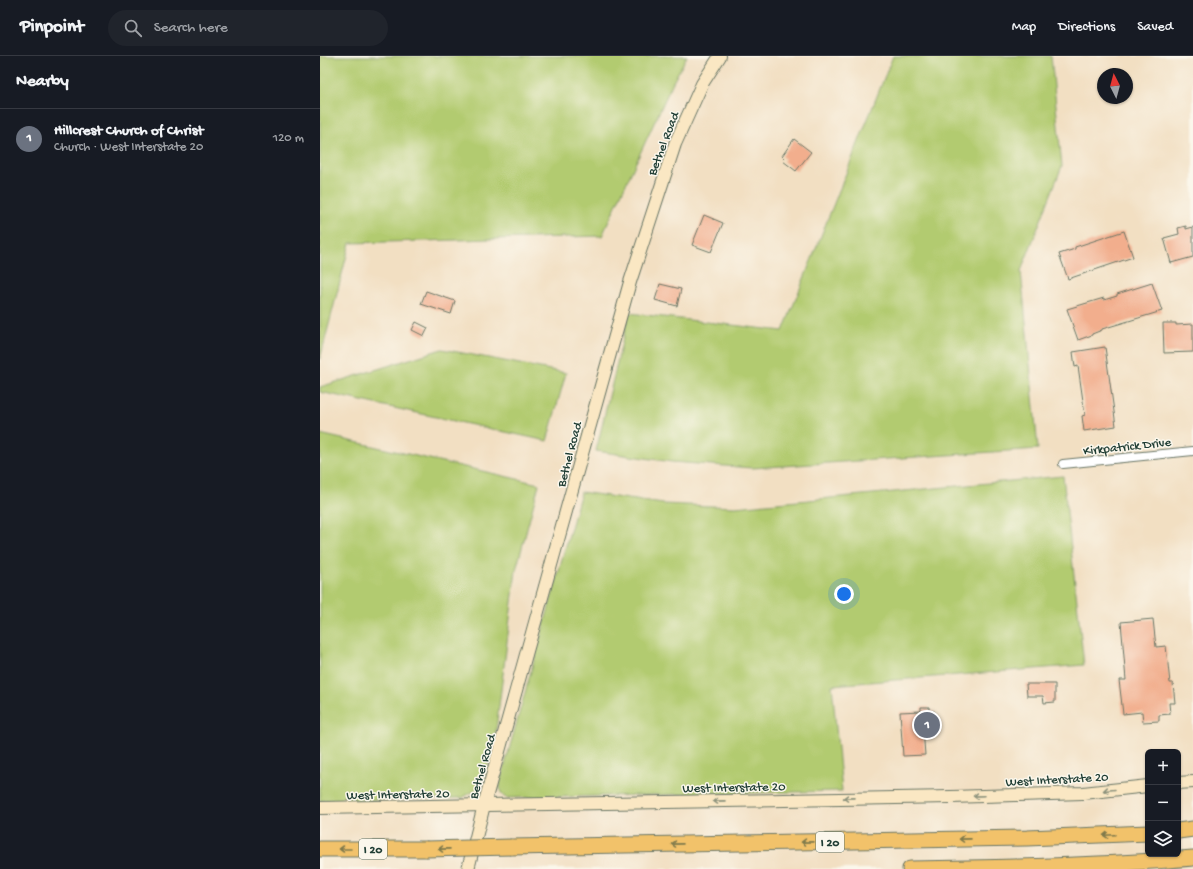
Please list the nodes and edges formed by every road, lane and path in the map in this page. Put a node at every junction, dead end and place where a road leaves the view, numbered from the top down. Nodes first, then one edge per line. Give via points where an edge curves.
1 (720, 56) edge
2 (1193, 451) edge
3 (1063, 464) dead end
4 (1193, 782) edge
5 (1181, 784) edge
6 (1145, 786) edge
7 (484, 805) junction
8 (320, 808) edge
9 (1193, 829) edge
10 (1181, 831) edge
11 (1145, 833) edge
12 (320, 849) edge
13 (1193, 858) edge
14 (468, 869) edge
15 (910, 869) edge

1 - 7 main road, Bethel Road via 702,84 675,144 632,274
2 - 3 street, Kirkpatrick Drive
4 - 5 main road
6 -> 7 main road, West Interstate 20 via 1083,793
7 - 8 main road, West Interstate 20
7 - 14 main road, Bethel Road
9 - 10 highway
11 -> 12 highway, I 20, bridge via 1027,838
13 - 15 highway via 1022,868

